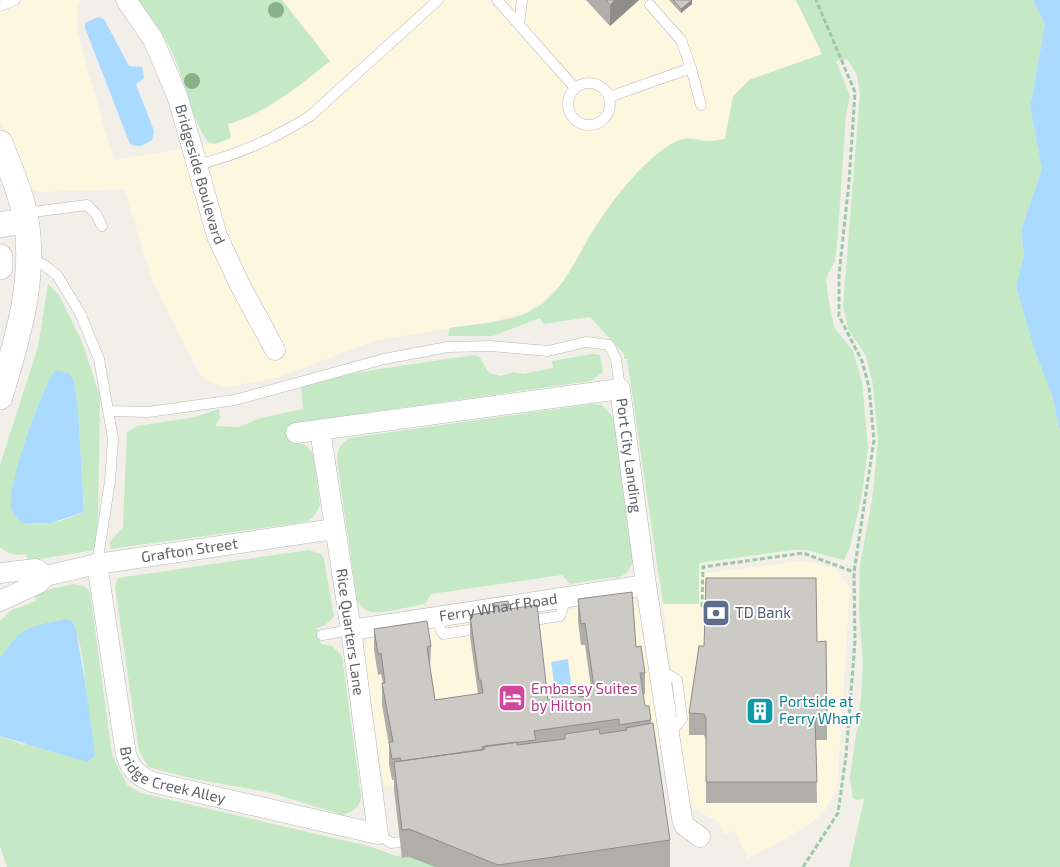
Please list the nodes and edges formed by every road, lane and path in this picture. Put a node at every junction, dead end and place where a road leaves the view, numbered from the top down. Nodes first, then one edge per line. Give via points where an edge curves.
1 (16, 0) edge
2 (126, 0) edge
3 (438, 0) edge
4 (497, 0) edge
5 (522, 0) edge
6 (816, 0) edge
7 (650, 5) dead end
8 (0, 6) edge
9 (519, 24) junction
10 (691, 68) junction
11 (575, 88) junction
12 (610, 97) junction
13 (701, 105) dead end
14 (0, 143) edge
15 (196, 165) junction
16 (25, 217) junction
17 (0, 225) edge
18 (102, 226) dead end
19 (0, 257) edge
20 (27, 257) junction
21 (0, 267) edge
22 (275, 350) dead end
23 (620, 389) junction
24 (0, 397) edge
25 (109, 411) junction
26 (320, 430) junction
27 (296, 433) dead end
28 (334, 529) junction
29 (97, 564) junction
30 (854, 572) junction
31 (0, 573) edge
32 (45, 576) junction
33 (646, 585) junction
34 (566, 597) junction
35 (0, 601) edge
36 (702, 608) dead end
37 (434, 617) junction
38 (512, 624) edge
39 (492, 627) edge
40 (351, 630) junction
41 (322, 635) dead end
42 (378, 834) junction
43 (700, 837) dead end
44 (401, 842) edge
45 (803, 867) edge

1 - 8 lane
2 - 15 street, Bridgeside Boulevard via 153,40 175,89
3 - 15 lane via 310,116 243,152
4 - 9 lane
5 - 9 lane
6 - 30 path via 855,92 839,275 839,316 862,361 869,388 874,440
7 - 10 lane via 681,40
9 - 11 lane
10 - 12 lane
10 - 13 lane
11 - 12 lane via 591,82 601,86
11 - 12 lane via 568,98 568,109 580,123 592,125 604,118 610,108
14 - 16 street
15 - 22 street, Bridgeside Boulevard via 217,236
16 - 17 street
16 - 18 lane via 87,205
16 - 20 street
19 - 21 street
20 - 24 street via 24,307
20 - 25 lane via 44,264 57,275 80,313 98,359
23 - 25 lane via 616,359 609,344 586,342 548,351 491,346 448,347 384,360 234,400 148,412
23 - 26 street, Port City Landing
23 - 33 street, Port City Landing
25 - 29 lane via 113,439 110,481
26 - 27 street, Port City Landing
26 - 28 street, Rice Quarters Lane
28 - 29 street, Grafton Street
28 - 40 street, Rice Quarters Lane
29 - 32 street, Grafton Street
29 - 42 street, Bridge Creek Alley via 130,767 152,782
30 - 36 path via 803,553 702,567
30 - 45 path via 855,641 838,814
31 - 32 street, Grafton Street via 36,569
32 - 35 street, Grafton Street via 39,583
33 - 34 street, Ferry Wharf Road
33 - 43 street, Port City Landing via 669,733 673,785 684,825
34 - 37 street, Ferry Wharf Road
34 - 38 lane via 560,616
37 - 39 lane via 443,634
37 - 40 street, Ferry Wharf Road
40 - 41 lane
40 - 42 street, Rice Quarters Lane
42 - 44 lane via 391,843

